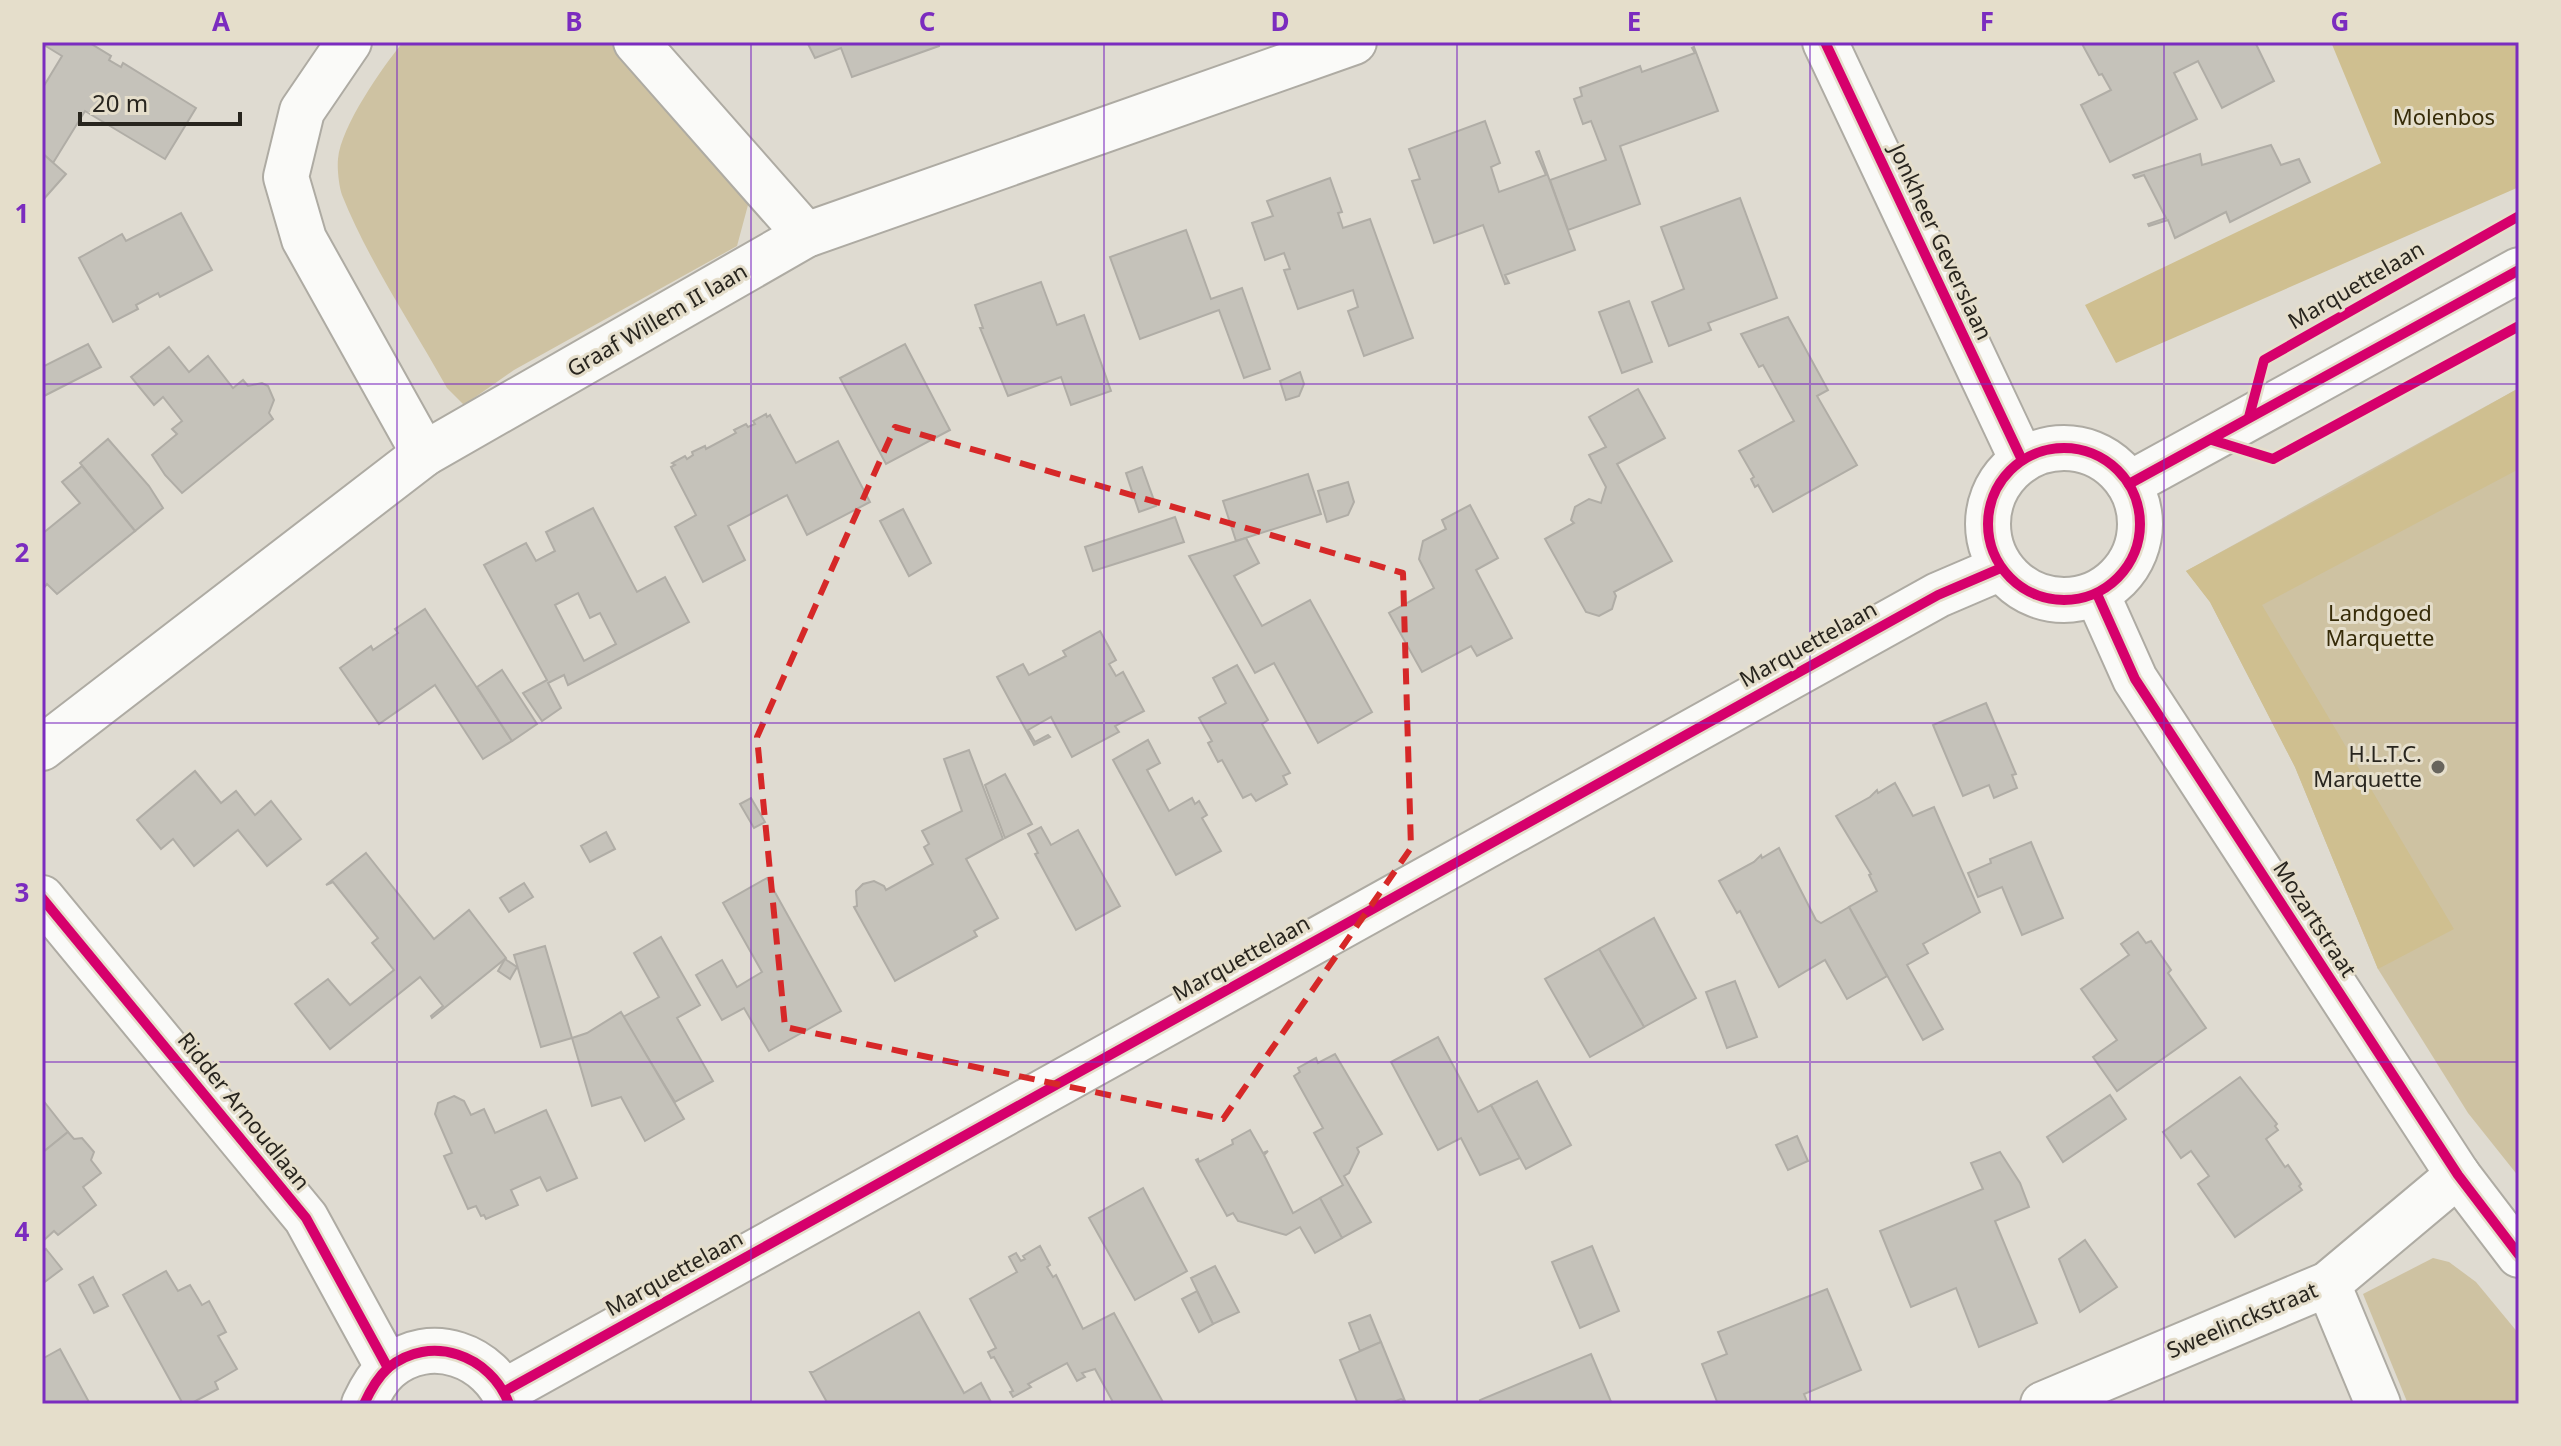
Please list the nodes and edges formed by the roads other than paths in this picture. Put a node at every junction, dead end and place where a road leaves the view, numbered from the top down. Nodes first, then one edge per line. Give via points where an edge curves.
1 (349, 42) edge
2 (636, 42) edge
3 (1354, 42) edge
4 (1825, 42) edge
5 (806, 235) junction
6 (2519, 270) edge
7 (424, 454) junction
8 (2022, 460) junction
9 (2129, 484) junction
10 (2001, 568) junction
11 (2097, 594) junction
12 (42, 748) edge
13 (42, 898) edge
14 (2458, 1175) junction
15 (2519, 1255) edge
16 (2328, 1284) junction
17 (388, 1368) junction
18 (507, 1398) edge
19 (364, 1404) edge
20 (2043, 1404) edge
21 (2378, 1404) edge

1 - 7 street via 302,111 286,177 304,239
2 - 5 street
3 - 5 street, Graaf Willem II laan
4 - 8 street, Jonkheer Geverslaan
5 - 7 street, Graaf Willem II laan
6 - 9 street
7 - 12 street, Graaf Willem II laan
8 - 9 street via 2048,449 2077,448 2103,458
8 - 10 street via 2001,481 1989,509 1989,540
9 - 11 street via 2140,515 2138,547 2123,574
10 - 11 street via 2020,587 2045,599 2071,601
10 - 18 street, Marquettelaan via 1924,602
11 - 14 street, Mozartstraat via 2135,679
13 - 17 street, Ridder Arnoudlaan via 306,1218
14 - 15 street, Mozartstraat
14 - 16 street, Sweelinckstraat
16 - 20 street, Sweelinckstraat
16 - 21 street
17 - 18 street via 407,1356 452,1352 491,1373
17 - 19 street

